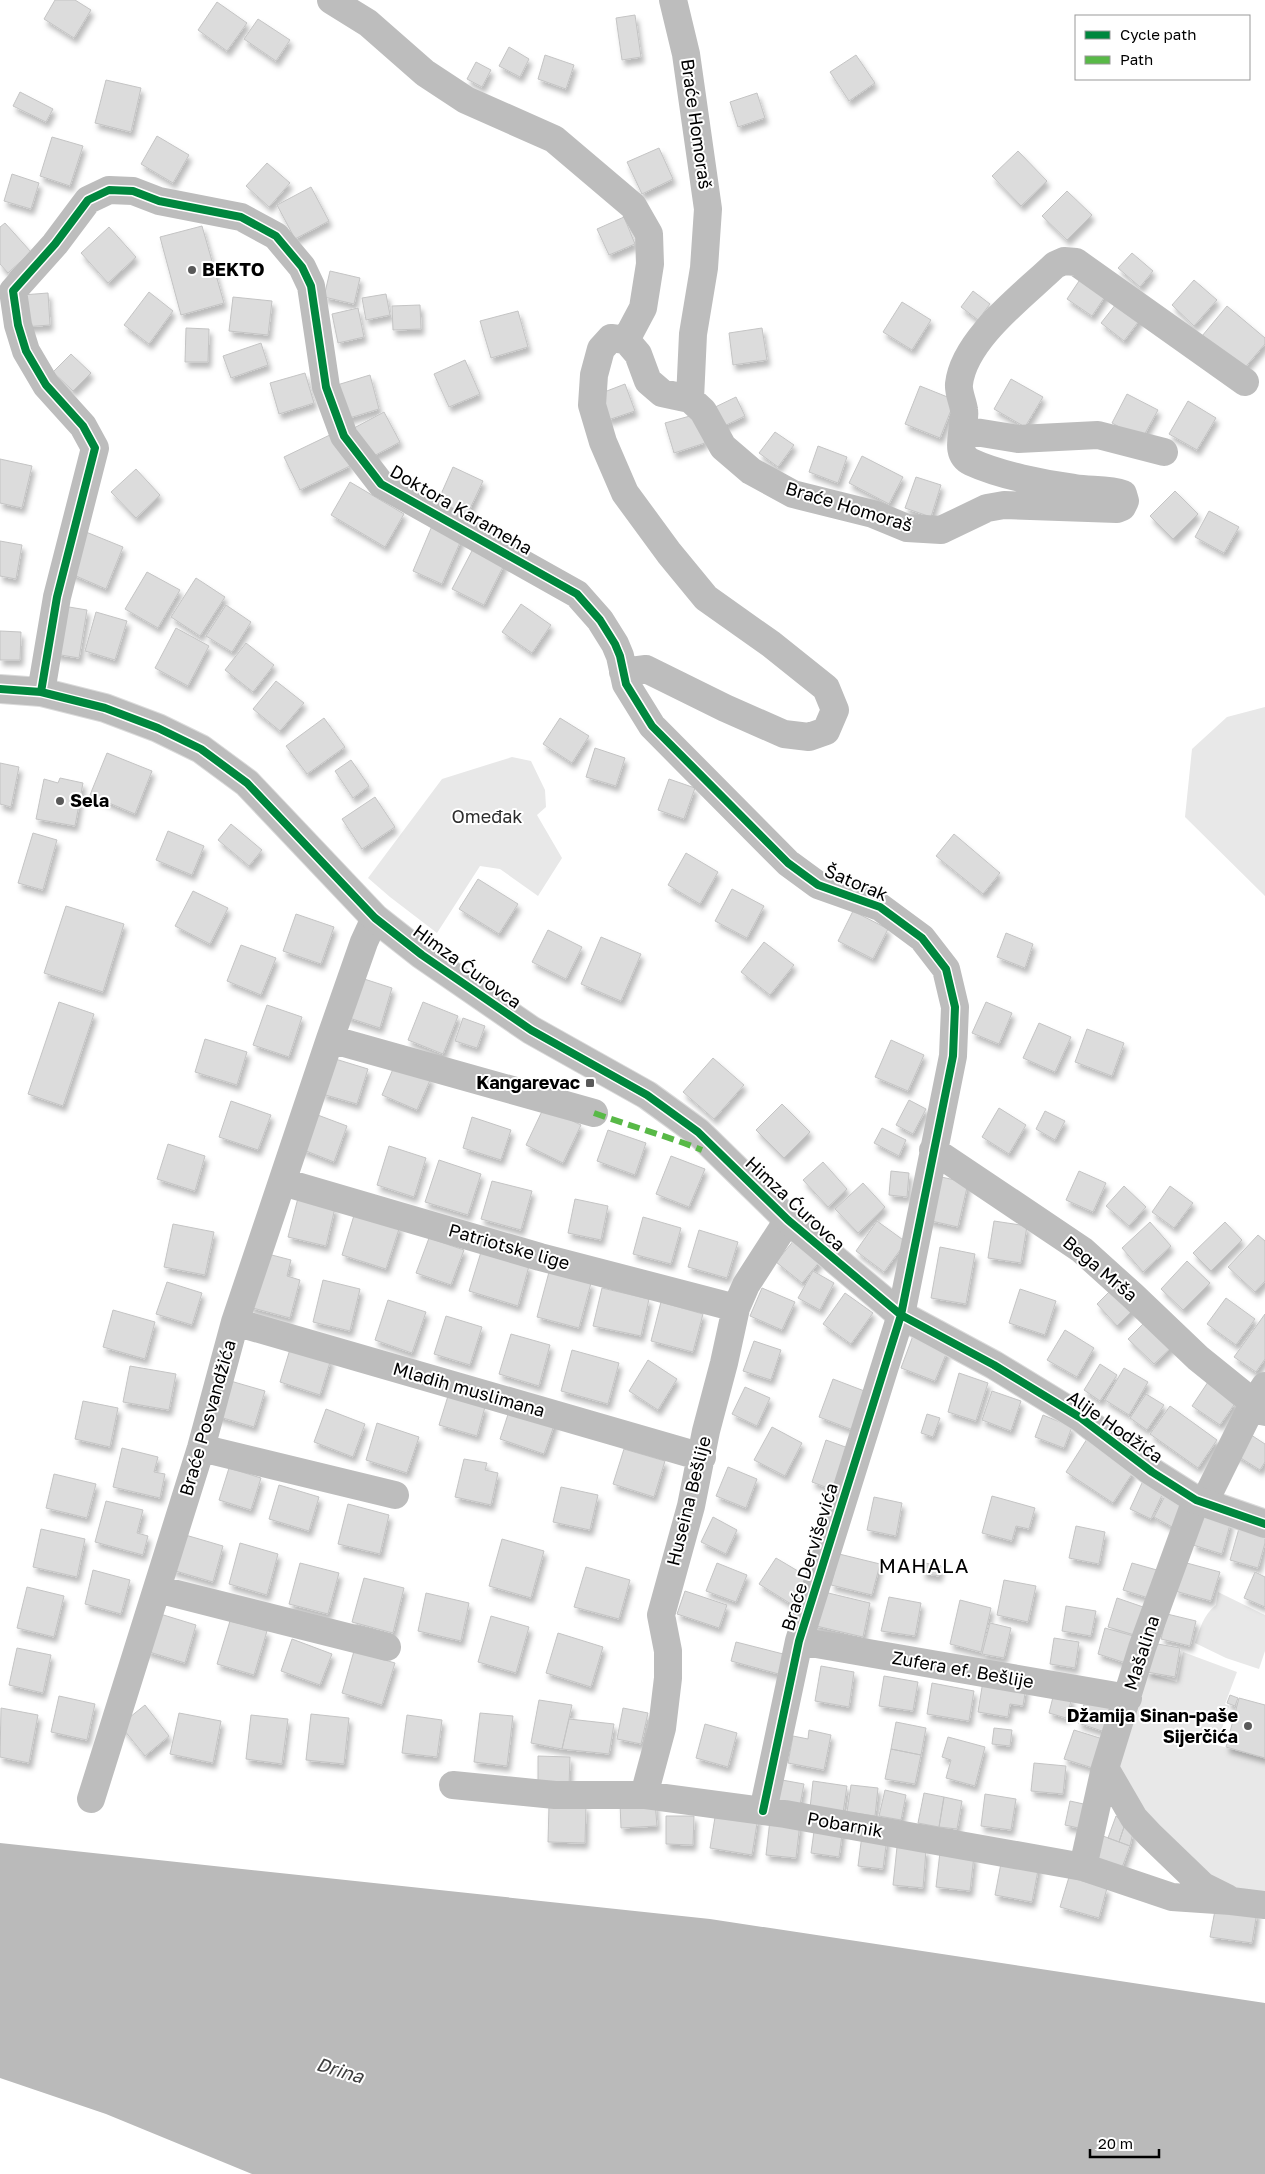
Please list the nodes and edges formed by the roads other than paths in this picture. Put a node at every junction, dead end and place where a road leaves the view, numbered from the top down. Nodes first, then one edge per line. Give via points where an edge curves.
1 (331, 0) edge
2 (674, 0) edge
3 (6, 285) edge
4 (626, 340) junction
5 (1245, 382) dead end
6 (690, 399) junction
7 (962, 430) junction
8 (1164, 452) dead end
9 (623, 672) junction
10 (0, 690) edge
11 (41, 692) junction
12 (375, 918) junction
13 (330, 1039) junction
14 (594, 1113) dead end
15 (933, 1150) junction
16 (283, 1182) junction
17 (788, 1220) junction
18 (736, 1308) junction
19 (901, 1315) junction
20 (235, 1322) junction
21 (1261, 1401) edge
22 (201, 1448) junction
23 (702, 1457) junction
24 (395, 1495) dead end
25 (1200, 1501) junction
26 (1265, 1524) edge
27 (157, 1589) junction
28 (799, 1641) junction
29 (387, 1647) dead end
30 (1128, 1698) junction
31 (1105, 1768) junction
32 (453, 1785) dead end
33 (644, 1795) junction
34 (91, 1799) dead end
35 (763, 1811) junction
36 (1083, 1867) junction
37 (1231, 1901) junction
38 (1265, 1905) edge

1 - 4 street via 368,23 425,73 466,100 554,139 633,206 649,234 650,264 643,308
2 - 6 street, Braće Homoraš via 686,54 708,210 704,268 693,334
3 - 9 street, Doktora Karameha via 55,244 88,200 109,190 134,191 159,201 241,217 276,236 302,268 311,286 326,386 344,436 381,484 577,594 600,620 615,644
3 - 11 street, Doktora Karameha via 26,351 46,385 83,426 95,448 57,597
4 - 6 street via 638,354 648,381 662,393
4 - 9 street via 612,338 601,349 594,375 592,405 603,442 625,492 706,598 826,688 835,710 826,731 809,737 784,734 646,669
5 - 7 street, Braće Homoraš via 1076,262 1064,261 1055,265 975,345 958,385 964,412
6 - 7 street, Braće Homoraš via 703,411 723,447 751,471 793,494 873,514 907,528 941,530 988,508 1004,505 1117,509 1125,501 1123,494 1116,492 1041,482 971,462 962,453
7 - 8 street via 1018,439 1098,435
9 - 15 street, Šatorak via 626,684 652,726 788,863 818,885 880,907 922,938 946,969 955,1007 953,1056
10 - 11 street, Himza Ćurovca
11 - 12 street, Himza Ćurovca via 105,708 201,749 247,783
12 - 13 street, Braće Posvandžića
12 - 17 street, Himza Ćurovca via 422,955 531,1030 647,1095 698,1132
13 - 14 street
13 - 16 street, Braće Posvandžića
15 - 19 street, Šatorak
15 - 21 street, Bega Mrša via 1082,1250 1198,1358
16 - 18 street, Patriotske lige via 540,1257
16 - 20 street, Braće Posvandžića
17 - 18 street, Huseina Bešlije via 746,1285
17 - 19 street, Himza Ćurovca
18 - 23 street, Huseina Bešlije
19 - 25 street, Alije Hodžića via 994,1365 1081,1418 1152,1472
19 - 28 street, Braće Derviševića
20 - 22 street, Braće Posvandžića
20 - 23 street, Mladih muslimana
21 - 25 street, Mašalina
22 - 24 street
22 - 27 street, Braće Posvandžića
23 - 33 street, Huseina Bešlije via 661,1614 668,1651 668,1678 662,1728
25 - 26 street, Alije Hodžića
25 - 30 street, Mašalina via 1142,1648
27 - 29 street
27 - 34 street, Braće Posvandžića
28 - 30 street, Zufera ef. Bešlije
28 - 35 street, Braće Derviševića
30 - 31 street, Mašalina
31 - 36 street, Mašalina
31 - 37 street, Pobarnik via 1134,1818 1156,1842 1203,1886
32 - 33 street, Pobarnik via 555,1795
33 - 35 street, Pobarnik
35 - 36 street, Pobarnik
36 - 37 street, Pobarnik via 1172,1897
37 - 38 street, Pobarnik

